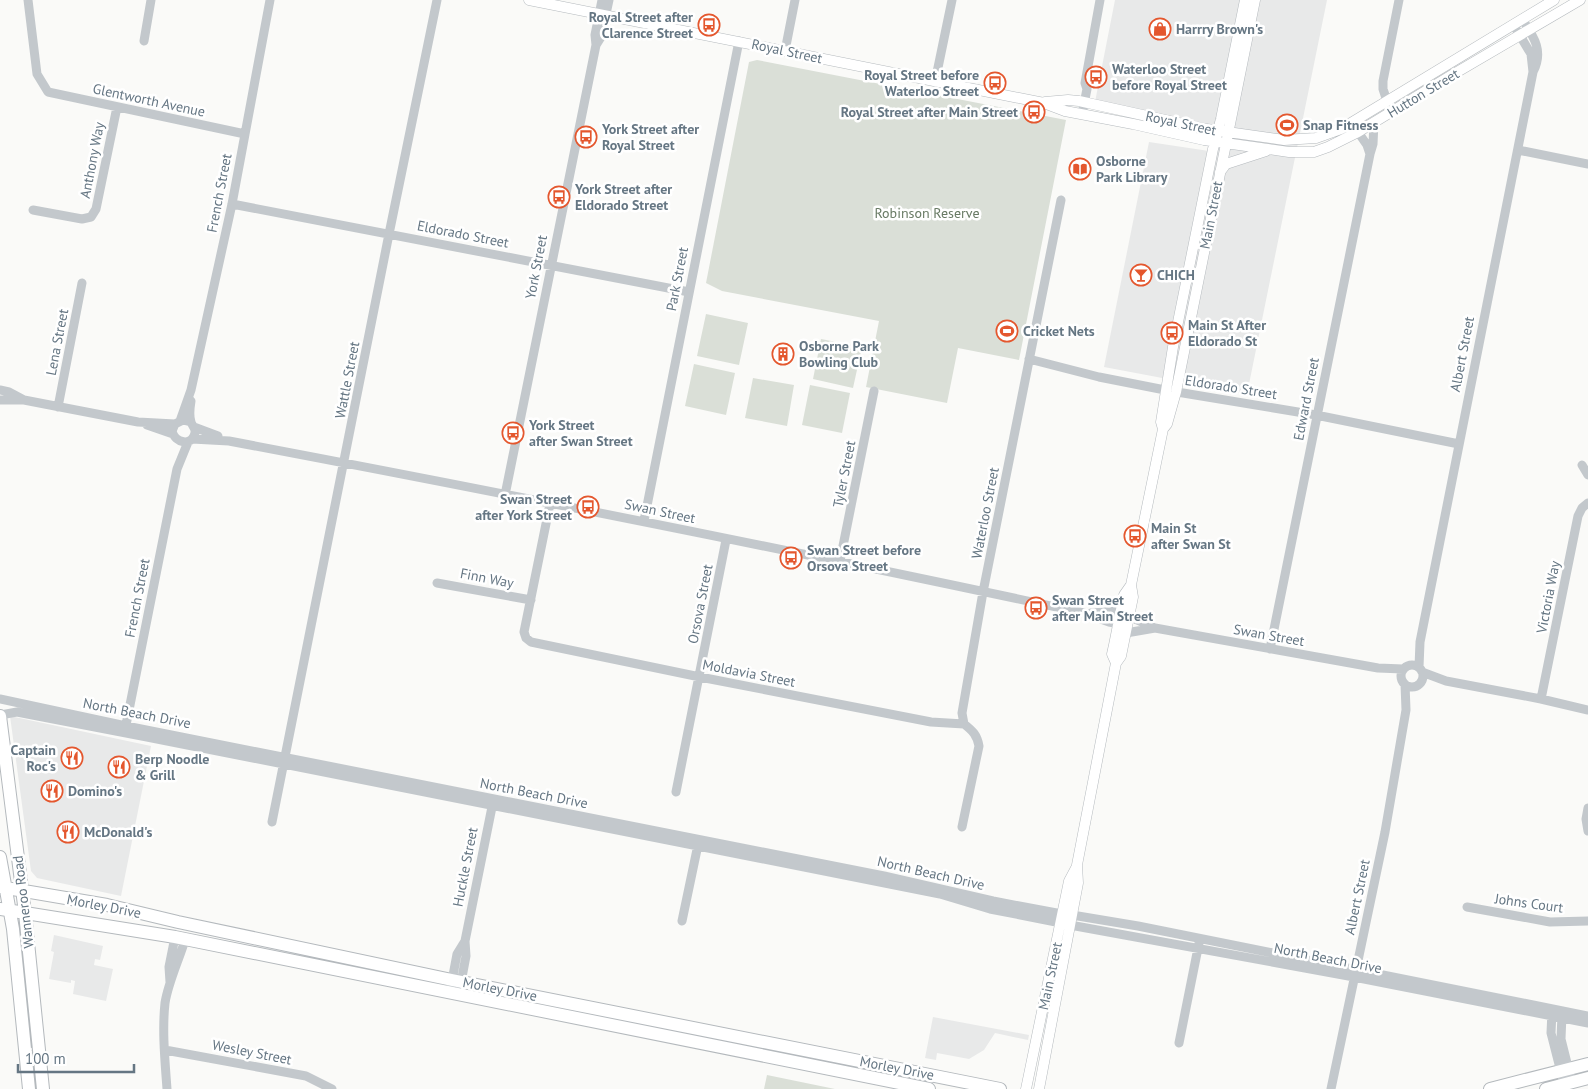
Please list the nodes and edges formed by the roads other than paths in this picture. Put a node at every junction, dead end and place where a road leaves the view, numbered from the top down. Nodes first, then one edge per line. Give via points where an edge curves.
1 (28, 0) edge
2 (151, 0) edge
3 (270, 0) edge
4 (438, 0) edge
5 (529, 0) edge
6 (602, 0) edge
7 (609, 0) edge
8 (796, 0) edge
9 (952, 0) edge
10 (1100, 0) edge
11 (1245, 0) edge
12 (1255, 0) edge
13 (1399, 0) edge
14 (1554, 0) edge
15 (1580, 0) edge
16 (602, 14) junction
17 (1517, 22) junction
18 (1524, 32) junction
19 (144, 41) dead end
20 (739, 41) junction
21 (785, 51) junction
22 (936, 82) junction
23 (1082, 101) junction
24 (1044, 102) junction
25 (1387, 102) junction
26 (117, 107) junction
27 (1080, 113) junction
28 (1374, 122) junction
29 (1224, 132) junction
30 (1358, 132) junction
31 (245, 134) junction
32 (1221, 143) junction
33 (1269, 150) junction
34 (1518, 150) junction
35 (1370, 154) junction
36 (1588, 164) edge
37 (1220, 172) junction
38 (1060, 200) dead end
39 (232, 204) junction
40 (33, 210) dead end
41 (389, 234) junction
42 (1190, 262) junction
43 (550, 265) junction
44 (1202, 265) junction
45 (82, 283) dead end
46 (688, 292) junction
47 (1182, 301) junction
48 (1195, 304) junction
49 (1029, 359) junction
50 (0, 390) edge
51 (191, 390) junction
52 (1164, 390) junction
53 (874, 391) dead end
54 (1176, 392) junction
55 (0, 400) edge
56 (24, 400) junction
57 (58, 407) junction
58 (1316, 415) junction
59 (138, 422) junction
60 (177, 422) junction
61 (192, 425) junction
62 (1163, 429) junction
63 (175, 437) junction
64 (190, 440) junction
65 (228, 441) junction
66 (1459, 444) junction
67 (345, 463) junction
68 (1582, 465) dead end
69 (177, 469) junction
70 (1588, 475) edge
71 (505, 495) junction
72 (1588, 503) edge
73 (550, 504) junction
74 (644, 521) junction
75 (726, 540) junction
76 (840, 561) junction
77 (437, 582) dead end
78 (984, 592) junction
79 (531, 600) junction
80 (1084, 613) junction
81 (1125, 613) junction
82 (1124, 628) junction
83 (1155, 628) junction
84 (1420, 642) junction
85 (1270, 649) junction
86 (1421, 670) junction
87 (1405, 674) junction
88 (700, 678) junction
89 (1446, 681) junction
90 (1418, 684) junction
91 (0, 699) edge
92 (1541, 699) junction
93 (1406, 710) junction
94 (1588, 710) edge
95 (0, 716) edge
96 (964, 724) junction
97 (125, 729) junction
98 (284, 761) junction
99 (676, 792) dead end
100 (493, 802) junction
101 (1588, 808) edge
102 (272, 822) dead end
103 (962, 827) dead end
104 (1588, 831) edge
105 (698, 842) junction
106 (0, 857) edge
107 (2, 888) edge
108 (22, 890) junction
109 (107, 905) junction
110 (1467, 907) dead end
111 (5, 910) edge
112 (25, 913) junction
113 (1066, 919) junction
114 (682, 921) dead end
115 (1588, 921) edge
116 (153, 934) junction
117 (180, 939) junction
118 (1199, 943) junction
119 (1355, 973) junction
120 (457, 981) junction
121 (455, 994) junction
122 (1552, 1012) junction
123 (1562, 1015) junction
124 (1588, 1016) edge
125 (1588, 1023) edge
126 (1179, 1043) dead end
127 (165, 1050) junction
128 (1588, 1064) edge
129 (1565, 1070) junction
130 (1588, 1078) edge
131 (1568, 1083) junction
132 (29, 1089) edge
133 (43, 1089) edge
134 (167, 1089) edge
135 (332, 1089) edge
136 (929, 1089) edge
137 (1000, 1089) edge
138 (1026, 1089) edge
139 (1039, 1089) edge
140 (1331, 1089) edge
141 (1490, 1089) edge
142 (1546, 1089) edge

1 - 26 street, Glentworth Avenue via 37,74 48,92
2 - 19 street
3 - 31 street, French Street
4 - 41 street, Wattle Street
5 - 16 main road, Royal Street
6 - 16 street, York Street
7 - 16 street, York Street
8 - 21 street
9 - 22 street
10 - 23 street via 1085,83 1081,88
11 - 29 main road, Main Street
12 - 29 main road, Main Street
13 - 25 street via 1383,81
14 - 17 main road, Hutton Street
15 - 18 main road, Hutton Street
16 - 20 main road, Royal Street
16 - 43 street, York Street via 601,37 596,45
17 - 18 street, Albert Street
17 - 25 main road, Hutton Street
18 - 28 main road, Hutton Street
18 - 34 street, Albert Street via 1534,39 1538,54
20 - 21 main road, Royal Street
20 - 46 street, Park Street
21 - 22 main road, Royal Street
22 - 24 main road, Royal Street
23 - 24 main road, Royal Street
23 - 27 street
23 - 29 main road, Royal Street
24 - 27 main road, Royal Street
25 - 29 main road, Hutton Street via 1316,138 1284,140
26 - 31 street, Glentworth Avenue
26 - 40 street, Anthony Way via 96,209 91,217 82,219
27 - 32 main road, Royal Street
28 - 30 main road, Hutton Street
28 - 35 street, Edward Street
29 - 32 main road, Main Street
30 - 33 main road, Hutton Street via 1314,152
30 - 35 street
31 - 39 street, French Street
32 - 33 main road, Hutton Street
32 - 37 main road, Main Street
32 - 42 main road, Main Street
33 - 37 main road via 1226,164
34 - 36 street
34 - 66 street, Albert Street
35 - 58 street, Edward Street
37 - 44 main road, Main Street
38 - 49 street, Waterloo Street
39 - 41 street, Eldorado Street
39 - 51 street, French Street
41 - 43 street, Eldorado Street
41 - 67 street, Wattle Street
42 - 44 main road
42 - 47 main road, Main Street
43 - 46 street, Eldorado Street
43 - 71 street, York Street
44 - 48 main road, Main Street
45 - 57 street, Lena Street
46 - 74 street, Park Street
47 - 48 main road
47 - 52 main road, Main Street
48 - 54 main road, Main Street
49 - 52 street, Eldorado Street via 1099,378
49 - 78 street, Waterloo Street
50 - 56 street
51 - 60 street, French Street
51 - 61 street, French Street
52 - 54 street, Eldorado Street
52 - 62 main road, Main Street via 1160,422
53 - 76 street, Tyler Street
54 - 58 street, Eldorado Street
54 - 62 main road, Main Street
55 - 56 street
56 - 57 street
57 - 59 street
58 - 66 street, Eldorado Street
58 - 85 street, Edward Street
59 - 60 street
59 - 63 street
60 - 61 street via 185,420
60 - 63 street
61 - 64 street via 195,432
61 - 65 street, Swan Street
62 - 81 main road, Main Street via 1131,584 1133,597
63 - 64 street via 181,442
63 - 69 street, French Street
64 - 65 street, Swan Street
64 - 69 street, French Street
65 - 67 street, Swan Street
66 - 84 street, Albert Street
67 - 71 street, Swan Street
67 - 98 street, Wattle Street
68 - 70 street
69 - 97 street, French Street
71 - 73 street, Swan Street
72 - 92 street, Victoria Way via 1578,516
73 - 74 street, Swan Street
73 - 79 street
74 - 75 street, Swan Street
75 - 76 street, Swan Street
75 - 88 street, Orsova Street
76 - 78 street, Swan Street
77 - 79 street, Finn Way
78 - 80 street, Swan Street
78 - 96 street, Waterloo Street via 962,713
79 - 88 street, Moldavia Street via 524,632 531,642
80 - 81 street, Swan Street
80 - 82 street, Swan Street
81 - 82 main road, Main Street
81 - 83 street, Swan Street
82 - 83 street, Swan Street
82 - 113 main road, Main Street via 1112,654 1116,663 1077,865 1069,881
83 - 85 street, Swan Street
84 - 86 street, Albert Street
84 - 87 street, Albert Street
85 - 87 street, Swan Street
86 - 87 street via 1413,665
86 - 89 street
86 - 90 street via 1423,678
87 - 90 street via 1411,687
87 - 93 street, Albert Street
88 - 96 street, Moldavia Street via 931,722
88 - 99 street, Orsova Street
89 - 90 street
89 - 92 street
90 - 93 street, Albert Street
91 - 97 street, North Beach Drive
92 - 94 street
93 - 119 street, Albert Street via 1385,832
95 - 97 street, North Beach Drive via 17,712
95 - 108 highway, Wanneroo Road
96 - 103 street via 973,731 979,746
97 - 98 street, North Beach Drive
98 - 100 street, North Beach Drive
98 - 102 street, Wattle Street
100 - 105 street, North Beach Drive
100 - 120 street, Huckle Street via 465,941 457,954
101 - 104 street
105 - 113 street, North Beach Drive via 940,894 990,909
105 - 114 street
106 - 107 highway, Wanneroo Road
107 - 108 highway, Morley Drive
107 - 111 highway, Wanneroo Road
108 - 109 highway, Morley Drive
108 - 112 highway, Wanneroo Road
109 - 116 highway via 107,914 115,923
109 - 120 highway, Morley Drive
110 - 115 street, Johns Court via 1550,922
111 - 112 highway, Morley Drive
111 - 132 highway, Wanneroo Road via 13,929
112 - 116 highway, Morley Drive
112 - 133 highway, Wanneroo Road
113 - 118 street, North Beach Drive
113 - 138 main road, Main Street
113 - 139 main road, Main Street
116 - 117 highway, Morley Drive
117 - 121 highway, Morley Drive
117 - 127 street via 176,969 166,1001
118 - 119 street, North Beach Drive
118 - 126 street
119 - 122 street, North Beach Drive
119 - 140 street, Albert Street
120 - 121 street, Huckle Street
120 - 137 highway, Morley Drive
121 - 136 highway, Morley Drive
122 - 123 street, North Beach Drive
122 - 129 street via 1551,1033
123 - 124 street, North Beach Drive
123 - 125 street, North Beach Drive
123 - 129 street
127 - 134 street
127 - 135 street, Wesley Street via 306,1076
128 - 129 highway
129 - 131 street
129 - 141 highway
130 - 131 highway
131 - 142 highway

